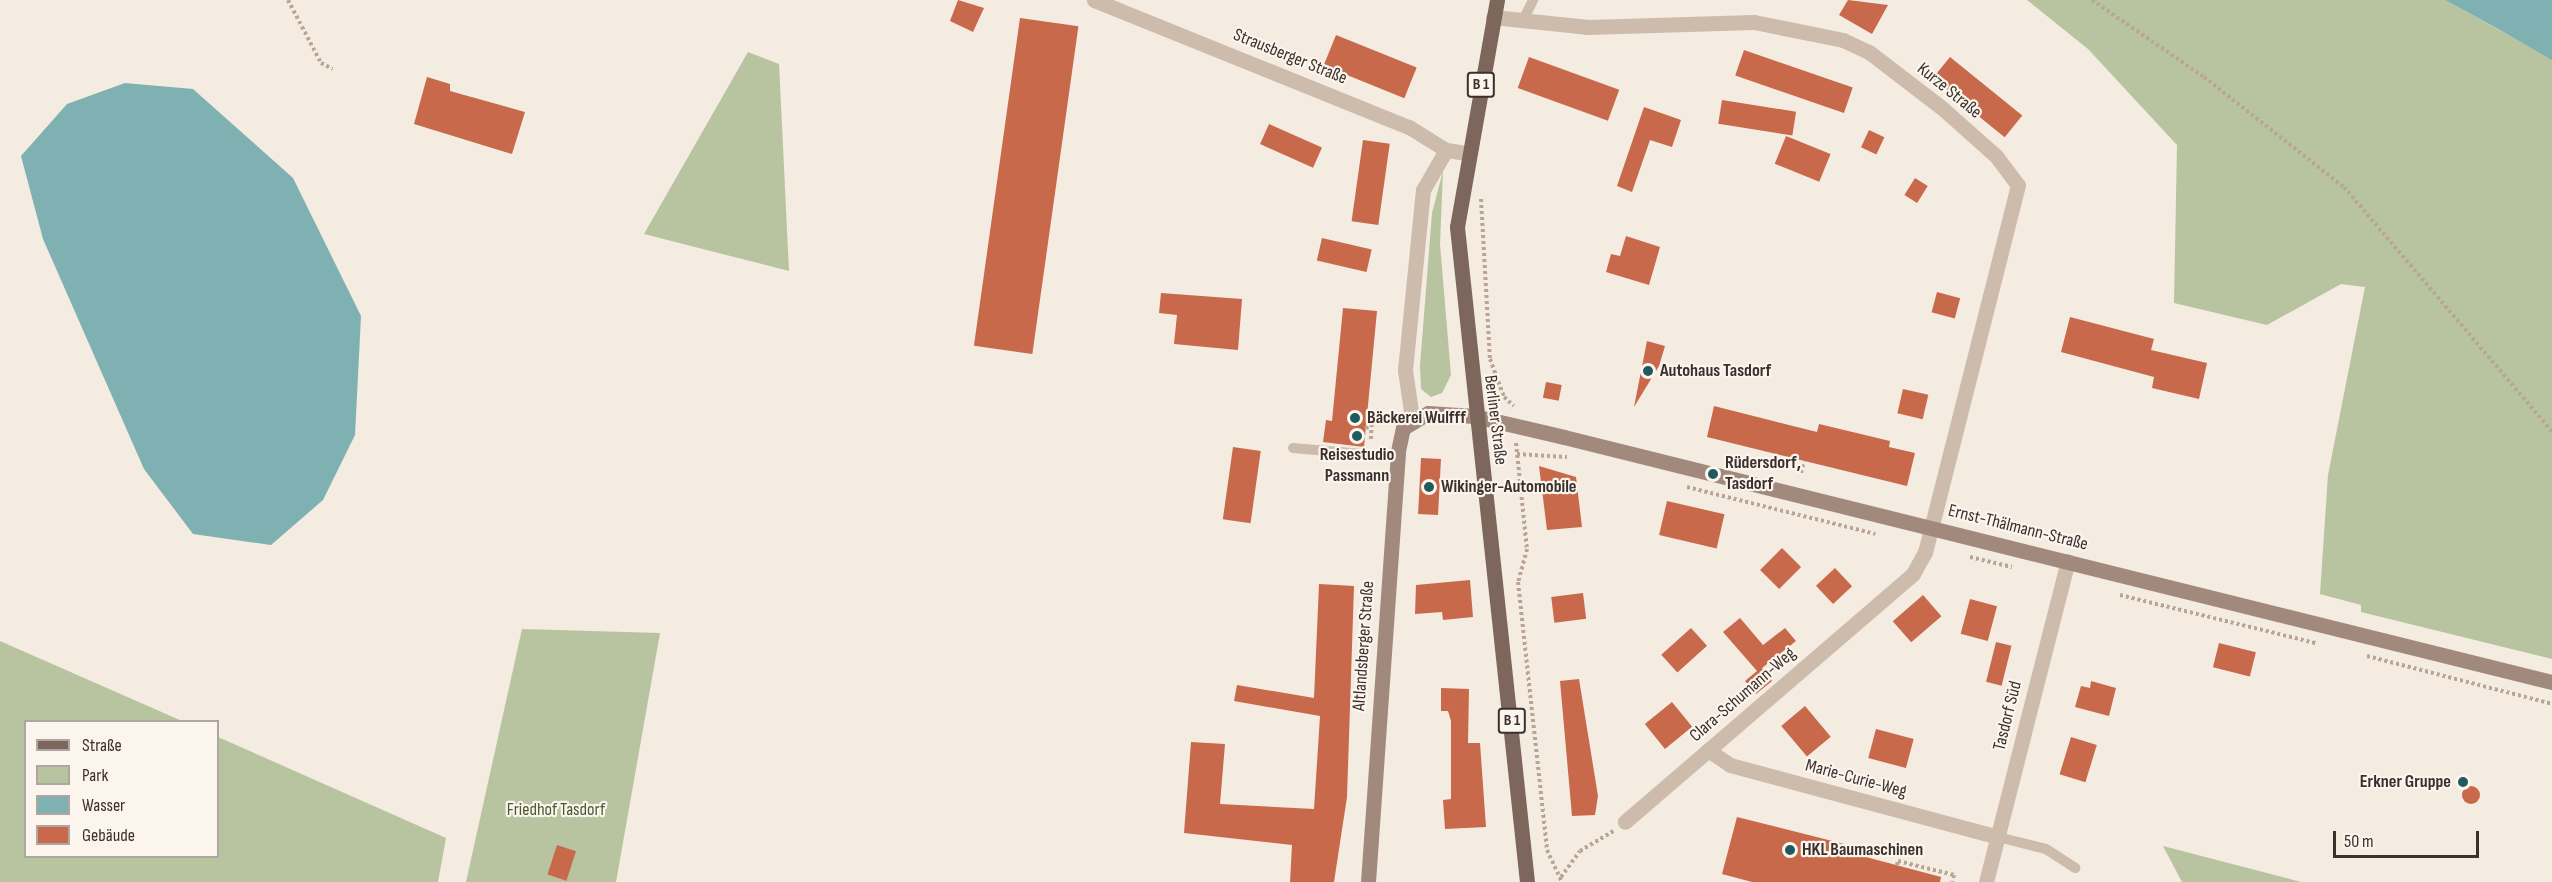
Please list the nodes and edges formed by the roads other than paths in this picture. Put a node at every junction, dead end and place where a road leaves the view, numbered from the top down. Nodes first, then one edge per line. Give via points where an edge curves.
1 (1094, 0) edge
2 (1497, 0) edge
3 (1533, 0) edge
4 (1493, 17) junction
5 (1522, 22) junction
6 (1446, 150) junction
7 (1468, 153) junction
8 (1474, 416) junction
9 (1412, 418) junction
10 (1293, 448) dead end
11 (1397, 457) junction
12 (1931, 527) junction
13 (2068, 561) junction
14 (2552, 682) edge
15 (1708, 750) junction
16 (1625, 822) road end
17 (1998, 837) junction
18 (2075, 868) dead end
19 (1368, 882) edge
20 (1527, 882) edge
21 (1986, 882) edge

1 - 6 street, Strausberger Straße via 1409,127
2 - 4 main road, Berliner Straße / B 1
3 - 5 lane
4 - 5 street, Kurze Straße
4 - 7 main road, Berliner Straße / B 1
5 - 12 street, Kurze Straße via 1588,27 1754,22 1835,37 1869,52 2015,176 2016,193
6 - 7 street, Strausberger Straße
6 - 9 street via 1423,190 1405,370
7 - 8 main road, Berliner Straße / B 1 via 1457,227
8 - 9 main road
8 - 12 main road, Ernst-Thälmann-Straße
8 - 20 main road, Berliner Straße / B 1
9 - 11 main road, Altlandsberger Straße via 1403,428
10 - 11 lane
11 - 19 main road, Altlandsberger Straße
12 - 13 main road, Ernst-Thälmann-Straße
12 - 15 street, Clara-Schumann-Weg via 1913,574
13 - 14 main road, Ernst-Thälmann-Straße
13 - 17 street, Tasdorf Süd
15 - 16 street, Clara-Schumann-Weg
15 - 17 street, Marie-Curie-Weg via 1730,765
17 - 18 lane via 2046,849
17 - 21 street, Tasdorf Süd

